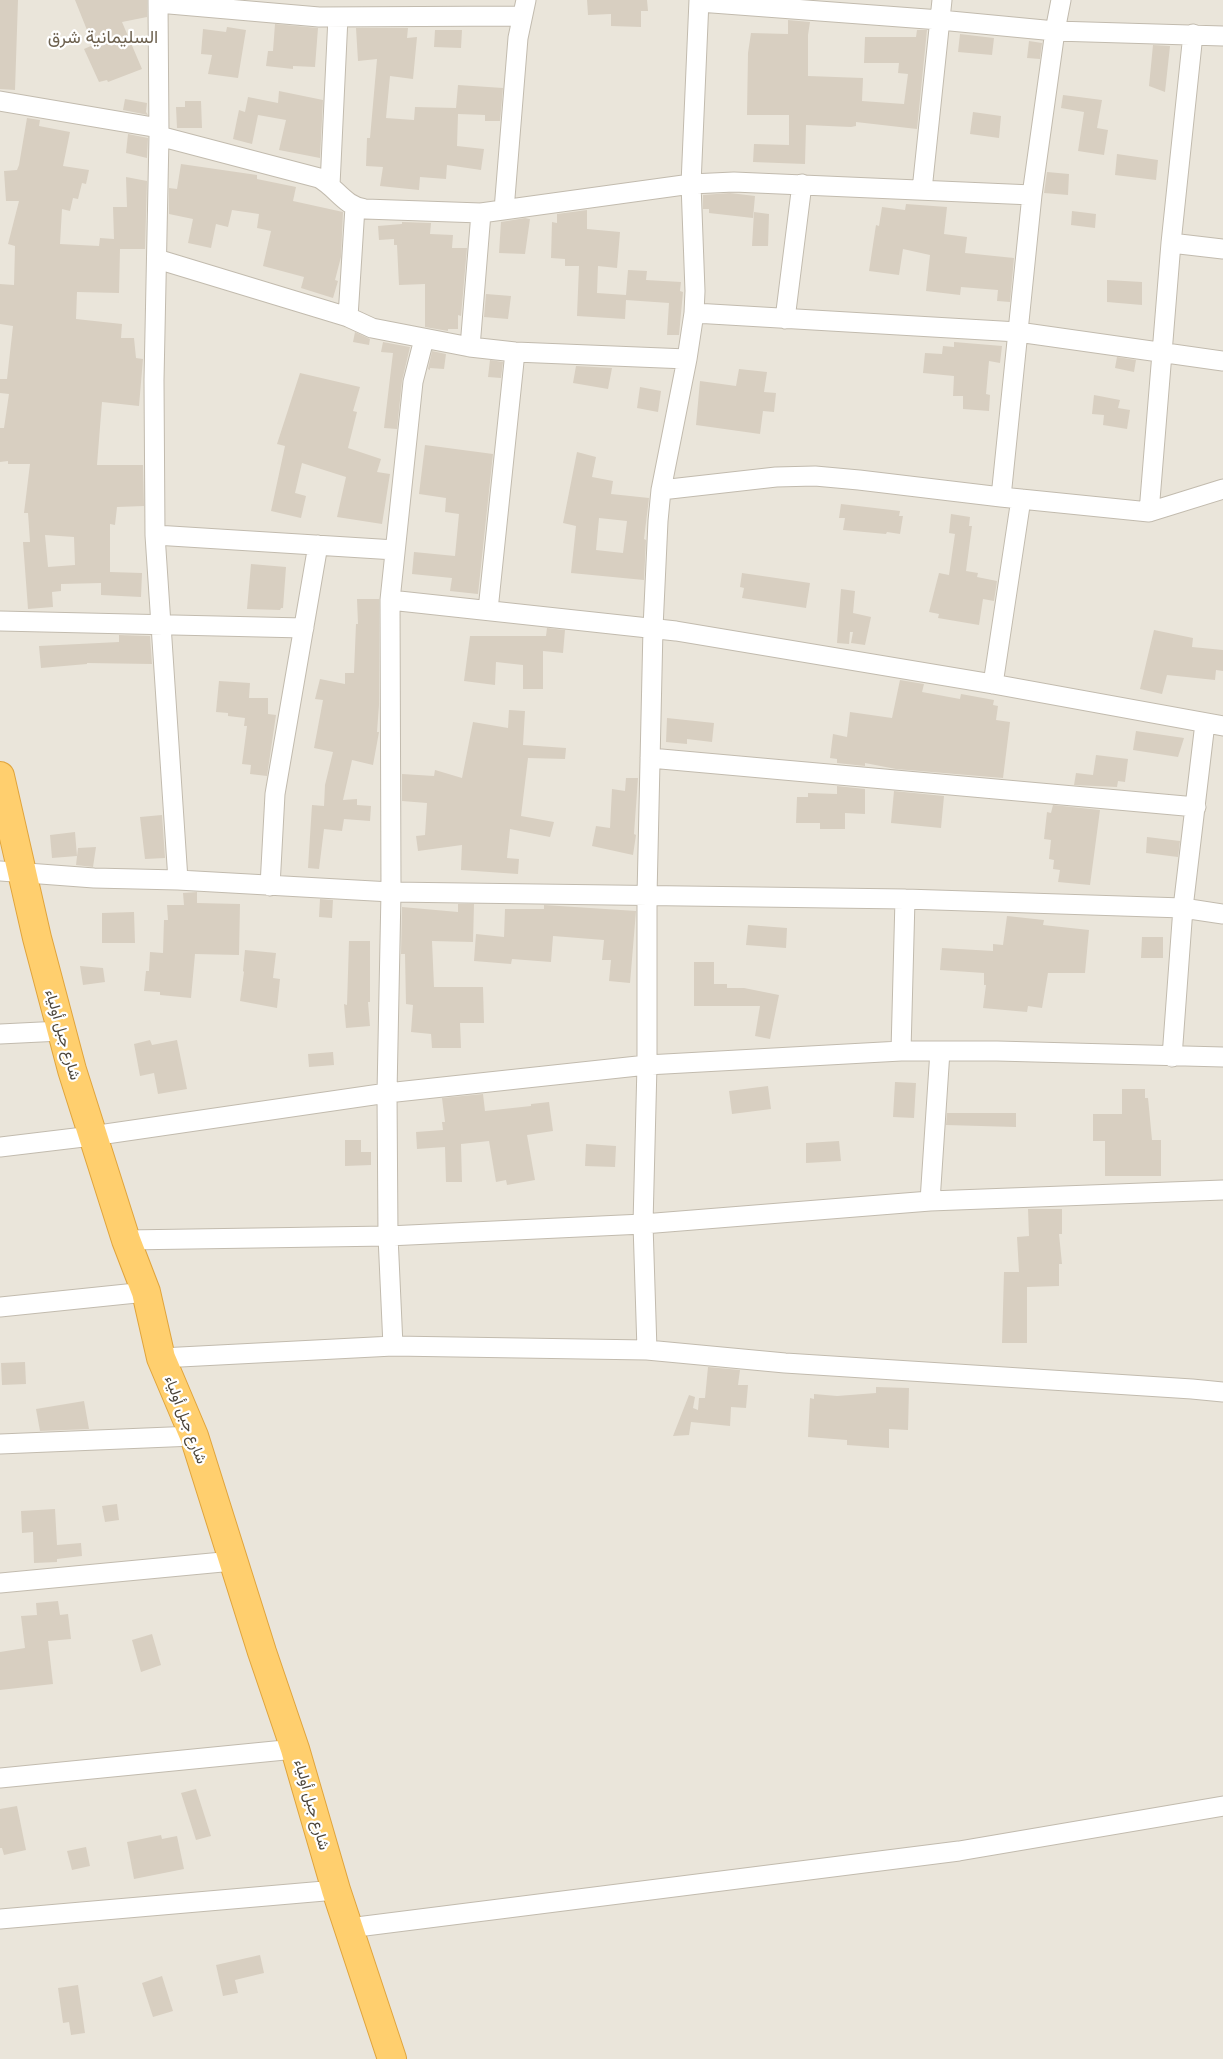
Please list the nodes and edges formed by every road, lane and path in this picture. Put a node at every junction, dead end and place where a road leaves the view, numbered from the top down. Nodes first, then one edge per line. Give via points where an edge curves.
1 (942, 0) edge
2 (1062, 0) edge
3 (699, 1) edge
4 (158, 2) edge
5 (524, 8) edge
6 (338, 17) junction
7 (940, 20) junction
8 (1055, 31) junction
9 (1193, 34) junction
10 (1223, 36) edge
11 (0, 101) edge
12 (159, 132) junction
13 (691, 184) junction
14 (802, 184) junction
15 (330, 185) junction
16 (922, 190) junction
17 (1032, 195) junction
18 (355, 208) junction
19 (504, 210) junction
20 (481, 213) junction
21 (1171, 242) junction
22 (1223, 250) edge
23 (157, 259) junction
24 (694, 313) junction
25 (348, 317) junction
26 (785, 319) junction
27 (1018, 332) junction
28 (424, 339) junction
29 (470, 347) junction
30 (515, 352) junction
31 (1162, 352) junction
32 (688, 359) junction
33 (1223, 361) edge
34 (1223, 489) edge
35 (661, 490) junction
36 (1001, 497) junction
37 (1021, 499) junction
38 (1149, 512) junction
39 (155, 535) junction
40 (318, 545) junction
41 (395, 550) junction
42 (390, 600) junction
43 (488, 610) junction
44 (0, 622) edge
45 (162, 625) junction
46 (304, 628) junction
47 (653, 628) junction
48 (993, 684) junction
49 (1214, 724) edge
50 (650, 758) junction
51 (0, 776) edge
52 (1196, 807) junction
53 (10, 871) edge
54 (178, 880) junction
55 (270, 886) junction
56 (391, 892) junction
57 (647, 896) junction
58 (904, 899) junction
59 (1183, 908) junction
60 (1223, 914) edge
61 (61, 1030) junction
62 (0, 1034) edge
63 (900, 1051) junction
64 (940, 1051) junction
65 (1172, 1057) junction
66 (1223, 1057) edge
67 (647, 1065) junction
68 (387, 1093) junction
69 (92, 1136) junction
70 (0, 1147) edge
71 (1223, 1190) edge
72 (930, 1201) junction
73 (642, 1224) junction
74 (388, 1236) junction
75 (126, 1240) junction
76 (146, 1292) junction
77 (0, 1307) edge
78 (394, 1346) junction
79 (647, 1350) junction
80 (161, 1358) junction
81 (1223, 1392) edge
82 (194, 1436) junction
83 (0, 1444) edge
84 (233, 1561) junction
85 (0, 1583) edge
86 (295, 1749) junction
87 (0, 1778) edge
88 (1223, 1806) edge
89 (336, 1890) junction
90 (0, 1919) edge
91 (348, 1928) junction
92 (392, 2059) edge

1 - 7 street
2 - 8 street
3 - 7 street
3 - 13 street
4 - 6 street
4 - 12 street
5 - 6 street
5 - 19 street via 518,38
6 - 15 street
7 - 8 street
7 - 16 street
8 - 9 street
8 - 17 street
9 - 10 street
9 - 21 street
11 - 12 street
12 - 15 street via 313,176
12 - 23 street
13 - 14 street
13 - 19 street
13 - 24 street
14 - 16 street
14 - 26 street
15 - 18 street
16 - 17 street
17 - 27 street
18 - 20 street
18 - 25 street
19 - 20 street
20 - 29 street
21 - 22 street
21 - 31 street
23 - 25 street
23 - 39 street
24 - 26 street
24 - 32 street
25 - 28 street via 372,328
26 - 27 street
27 - 31 street
27 - 36 street
28 - 29 street
28 - 41 street via 414,382
29 - 30 street
30 - 32 street
30 - 43 street
31 - 33 street
31 - 38 street
32 - 35 street
34 - 38 street
35 - 36 street via 815,476
35 - 47 street
36 - 37 street
37 - 38 street
37 - 48 street
39 - 40 street
39 - 45 street
40 - 41 street
40 - 46 street
41 - 42 street
42 - 43 street
42 - 56 street
43 - 47 street
44 - 45 street
45 - 46 street
45 - 54 street
46 - 55 street via 276,794
47 - 48 street
47 - 50 street
48 - 49 street
49 - 52 street
50 - 52 street
50 - 57 street
51 - 53 highway, شارع جبل أولياء
52 - 59 street
53 - 54 street
53 - 61 highway, شارع جبل أولياء
54 - 55 street
55 - 56 street
56 - 57 street
56 - 68 street
57 - 58 street
57 - 67 street
58 - 59 street
58 - 63 street
59 - 60 street
59 - 65 street
61 - 62 street
61 - 69 highway, شارع جبل أولياء
63 - 64 street
63 - 67 street
64 - 65 street
64 - 72 street
65 - 66 street
67 - 68 street
67 - 73 street
68 - 69 street
68 - 74 street
69 - 70 street
69 - 75 highway, شارع جبل أولياء
71 - 72 street
72 - 73 street
73 - 74 street
73 - 79 street
74 - 75 street
74 - 78 street
75 - 76 highway, شارع جبل أولياء
76 - 77 street
76 - 80 highway, شارع جبل أولياء
78 - 79 street
78 - 80 street
79 - 81 street via 786,1363
80 - 82 highway, شارع جبل أولياء
82 - 83 street
82 - 84 highway, شارع جبل أولياء
84 - 85 street
84 - 86 highway, شارع جبل أولياء
86 - 87 street
86 - 89 highway, شارع جبل أولياء
88 - 91 street via 959,1851
89 - 90 street
89 - 91 highway, شارع جبل أولياء
91 - 92 highway, شارع جبل أولياء

